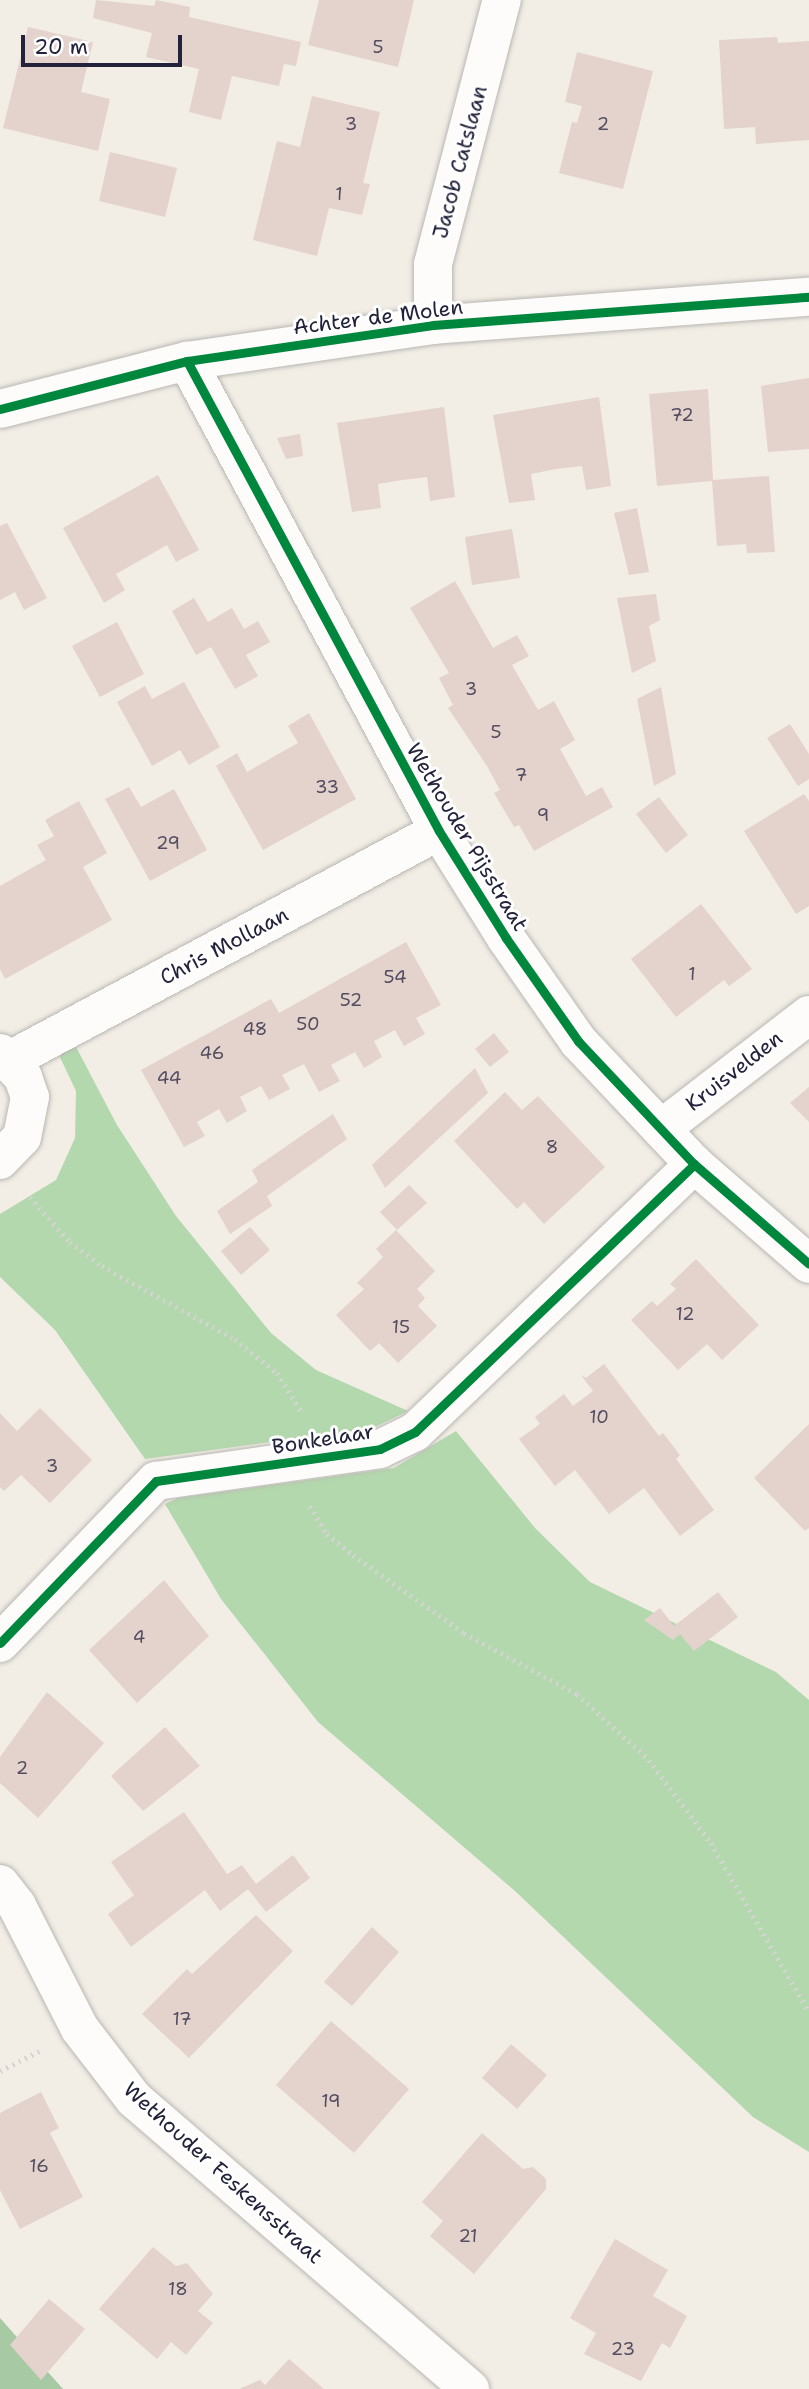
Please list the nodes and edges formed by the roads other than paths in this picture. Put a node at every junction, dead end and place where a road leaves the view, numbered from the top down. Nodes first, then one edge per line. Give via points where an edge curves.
1 (502, 0) edge
2 (809, 297) edge
3 (433, 325) junction
4 (187, 361) junction
5 (0, 410) edge
6 (439, 831) junction
7 (809, 1015) edge
8 (5, 1057) edge
9 (661, 1129) junction
10 (0, 1159) edge
11 (694, 1164) junction
12 (809, 1264) edge
13 (0, 1643) edge
14 (0, 1884) edge
15 (470, 2389) edge

1 - 3 street, Jacob Catslaan via 433,264
2 - 3 street, Achter de Molen
3 - 4 street, Achter de Molen
4 - 5 street, Achter de Molen
4 - 6 street, Wethouder Pijsstraat
6 - 8 street, Chris Mollaan
6 - 9 street, Wethouder Pijsstraat via 578,1041
7 - 9 street, Kruisvelden
8 - 10 street, Chris Mollaan via 30,1097 29,1118 22,1137
9 - 11 street, Wethouder Pijsstraat
11 - 12 street, Wethouder Pijsstraat
11 - 13 street, Bonkelaar via 415,1432 380,1448 156,1480
14 - 15 street, Wethouder Feskensstraat via 80,2029 134,2099

